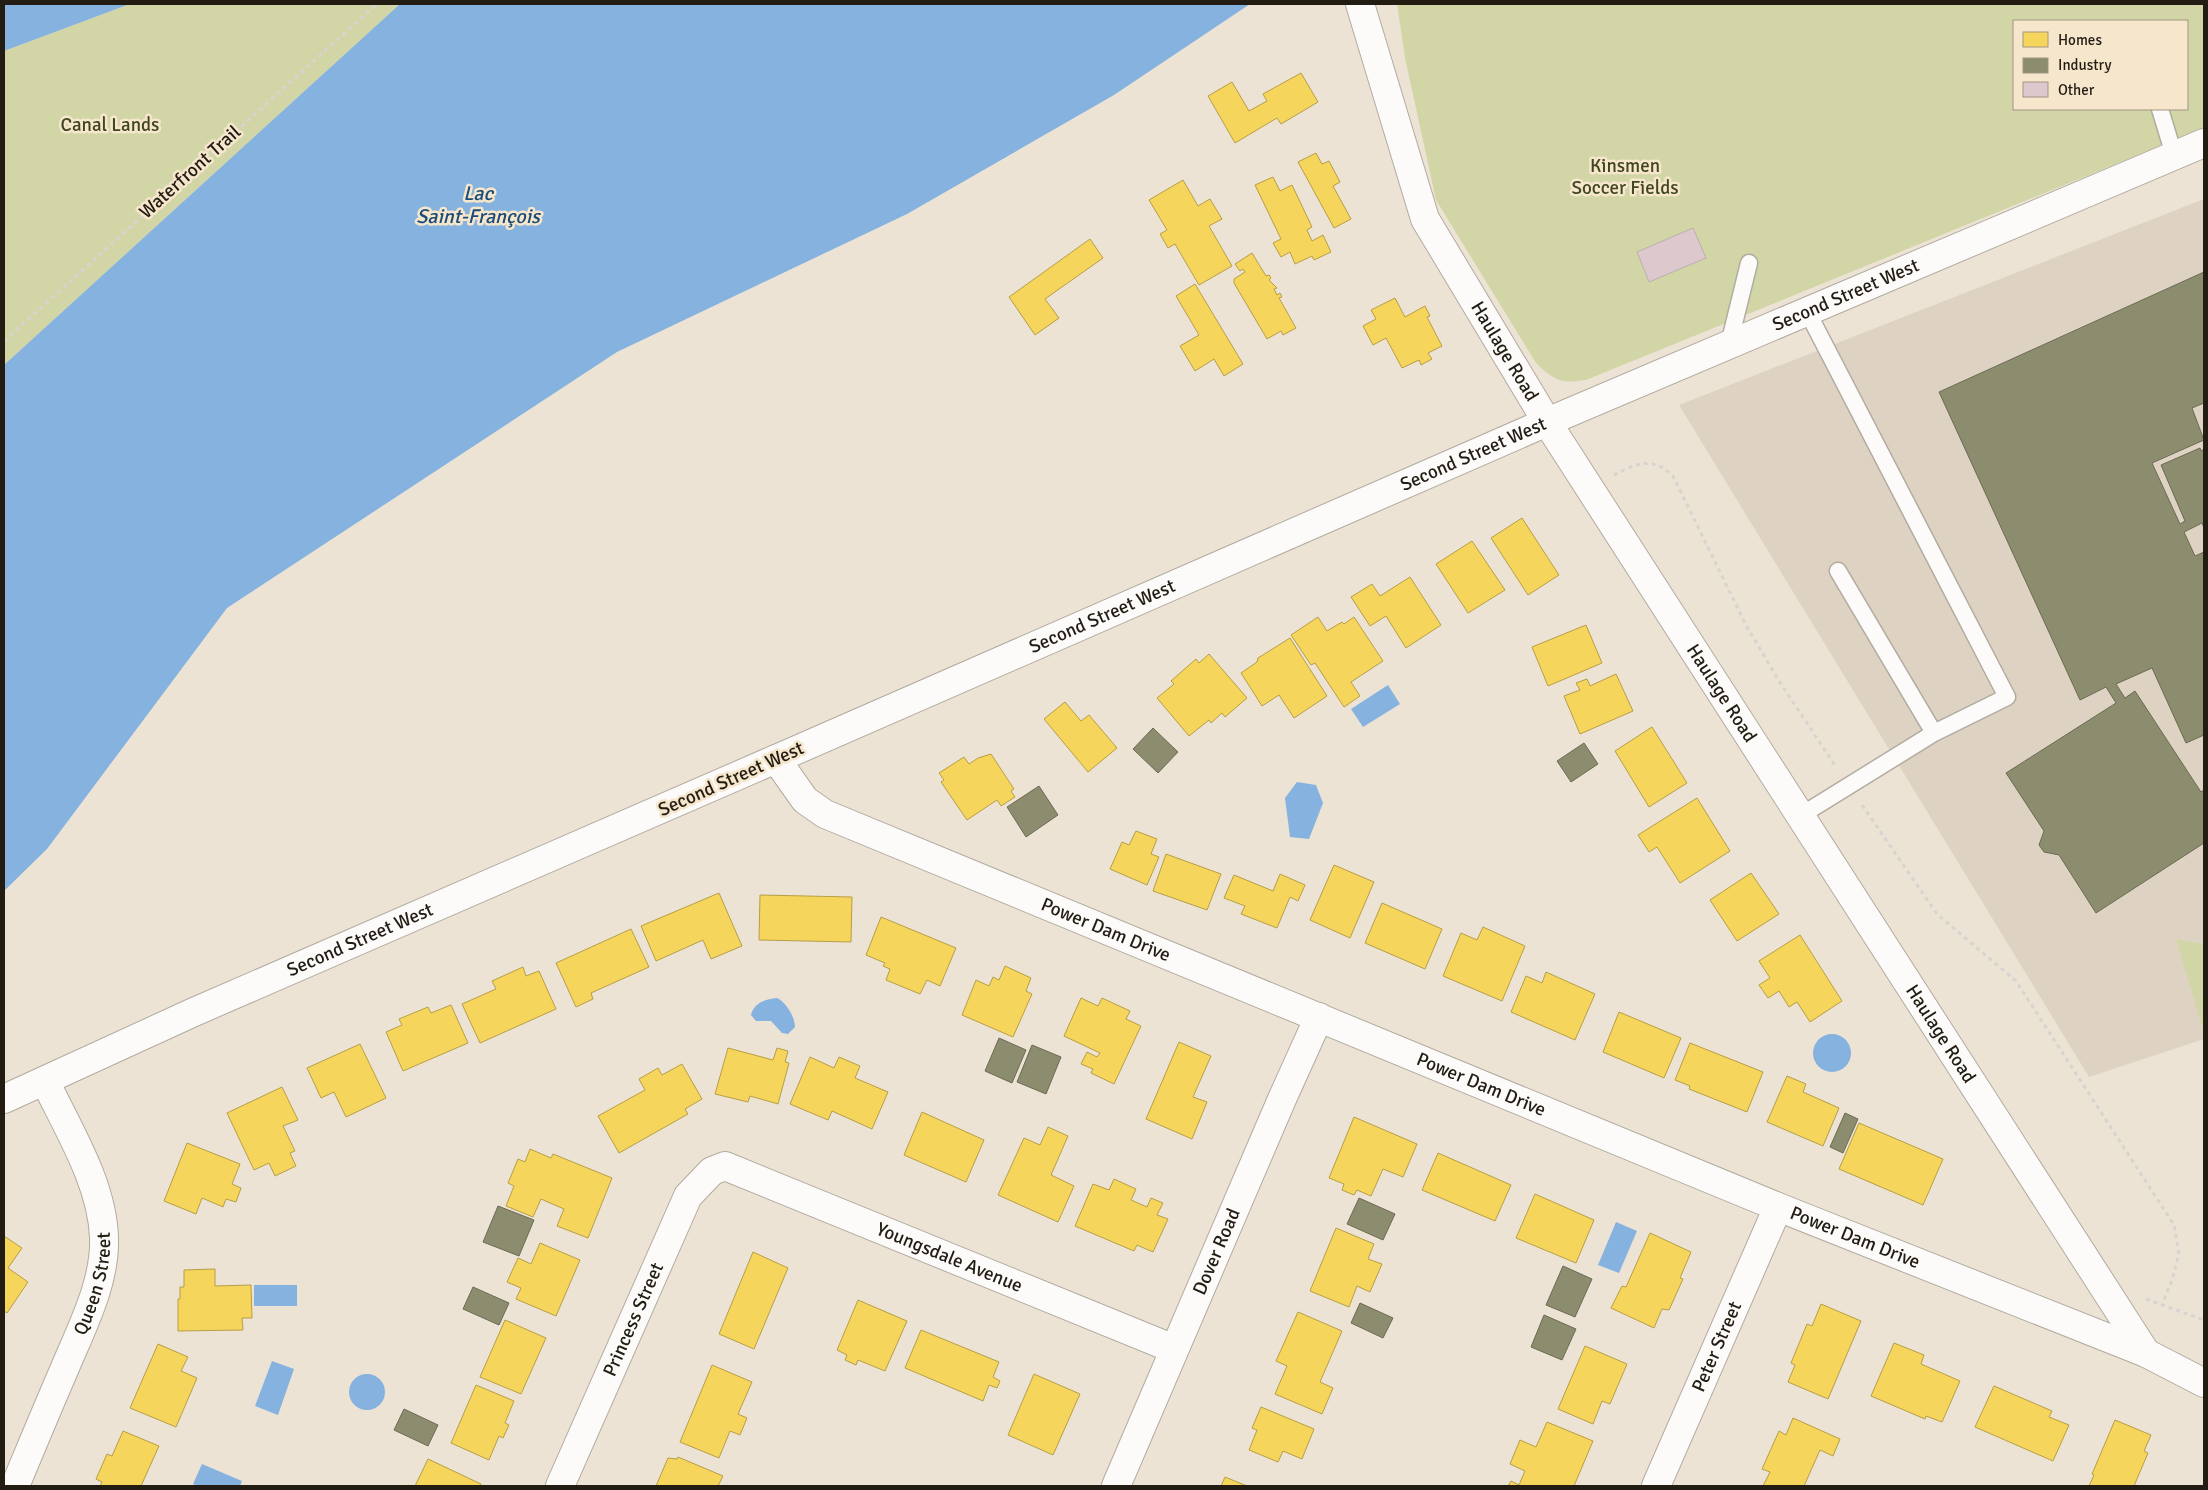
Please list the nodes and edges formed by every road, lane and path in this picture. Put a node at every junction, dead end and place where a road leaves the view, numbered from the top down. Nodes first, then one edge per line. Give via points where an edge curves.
1 (377, 4) edge
2 (1360, 4) edge
3 (2160, 110) edge
4 (2204, 143) edge
5 (2174, 155) junction
6 (1749, 264) dead end
7 (1807, 311) junction
8 (4, 342) edge
9 (1729, 344) junction
10 (1547, 422) junction
11 (1589, 487) junction
12 (1838, 571) dead end
13 (1934, 733) junction
14 (776, 759) junction
15 (1848, 786) junction
16 (1800, 816) junction
17 (1320, 1017) junction
18 (45, 1081) junction
19 (4, 1099) edge
20 (725, 1166) joint
21 (1778, 1207) junction
22 (2103, 1287) junction
23 (2162, 1305) junction
24 (2204, 1320) edge
25 (1174, 1349) junction
26 (2146, 1353) junction
27 (2204, 1383) edge
28 (15, 1486) edge
29 (560, 1486) edge
30 (1116, 1486) edge
31 (1656, 1486) edge

1 - 8 path, Waterfront Trail
2 - 10 street, Haulage Road via 1425,219
3 - 5 lane
4 - 5 street, Second Street West
5 - 7 street, Second Street West
6 - 9 lane
7 - 9 street, Second Street West
7 - 13 lane via 2006,698
9 - 10 street, Second Street West
10 - 11 street, Haulage Road
10 - 14 street, Second Street West
11 - 15 path via 1625,469 1648,463 1662,466 1673,476 1746,625
11 - 16 street, Haulage Road
12 - 13 lane
13 - 15 lane
14 - 17 street, Power Dam Drive via 805,800 825,814
14 - 18 street, Second Street West via 194,1012
15 - 16 lane
15 - 23 path via 1937,914 2016,982 2174,1225 2179,1254
16 - 22 street, Haulage Road
17 - 21 street, Power Dam Drive
17 - 25 street, Dover Road
18 - 19 street, Second Street West
18 - 28 street, Queen Street via 86,1165 95,1191 104,1236 103,1262 79,1334
20 - 25 street, Youngsdale Avenue
20 - 29 street, Princess Street via 712,1171 688,1196
21 - 26 street, Power Dam Drive
21 - 31 street, Peter Street
22 - 23 path
22 - 26 street, Haulage Road
23 - 24 path
25 - 30 street, Dover Road
26 - 27 street, Power Dam Drive

